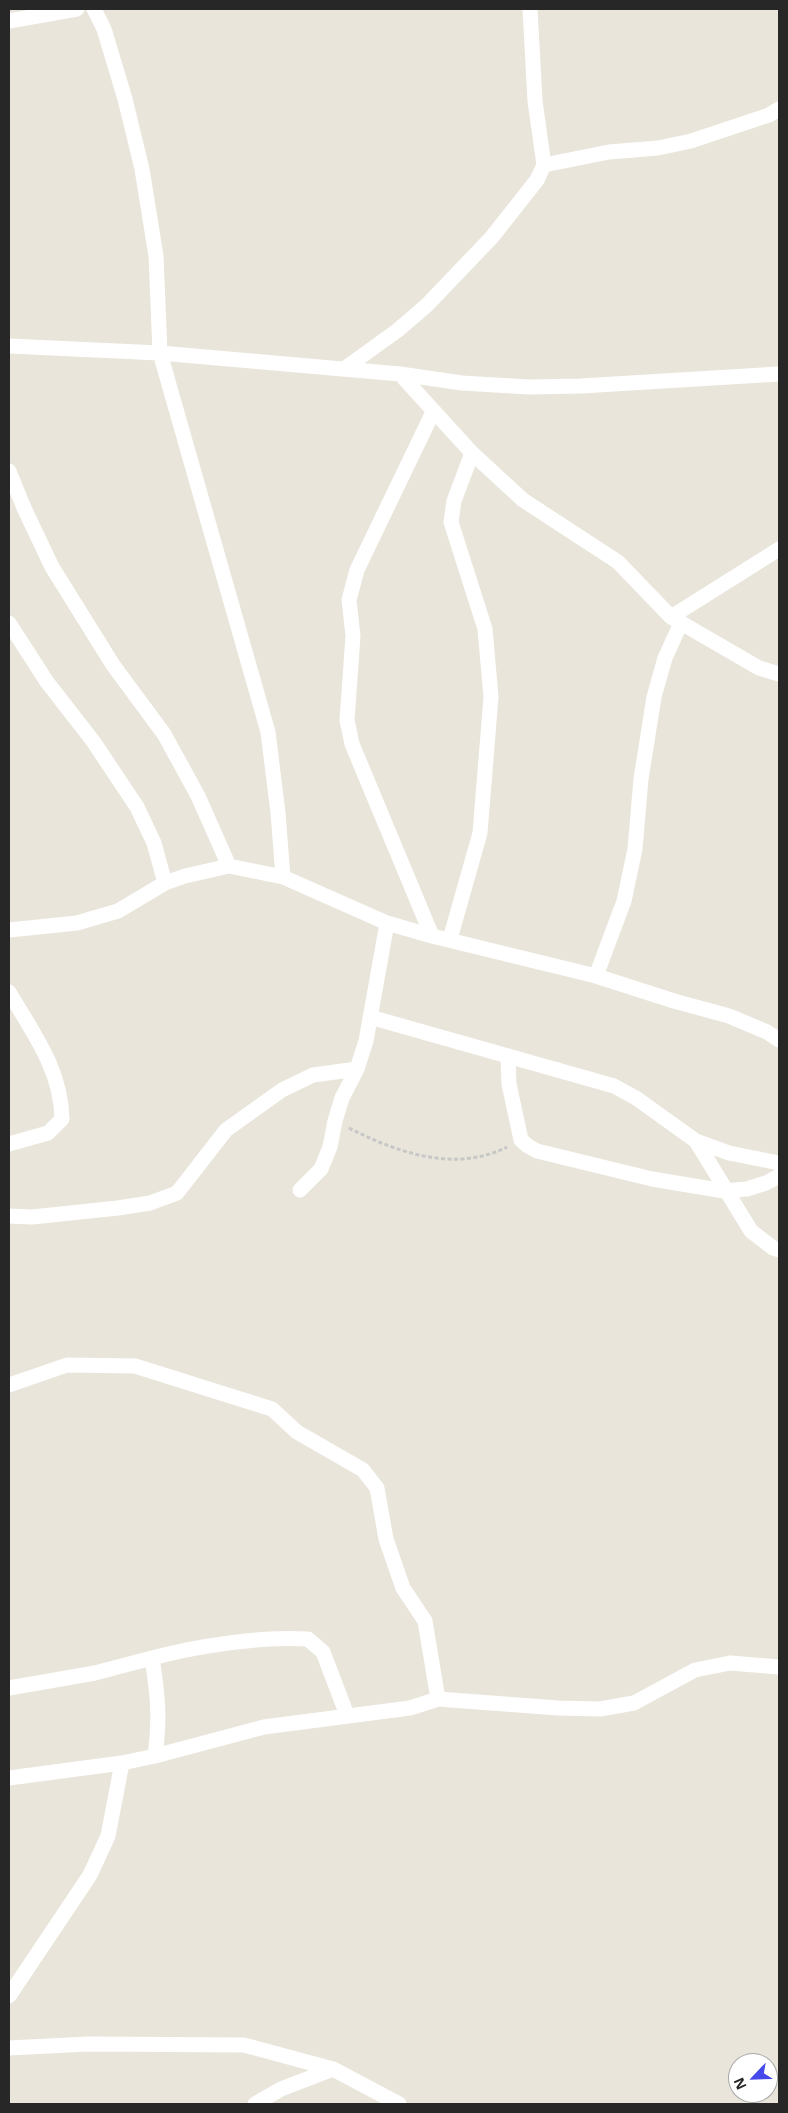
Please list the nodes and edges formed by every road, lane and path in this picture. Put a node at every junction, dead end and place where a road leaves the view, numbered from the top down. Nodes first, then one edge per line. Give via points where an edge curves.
1 (77, 9) edge
2 (94, 9) edge
3 (530, 9) edge
4 (9, 21) edge
5 (779, 109) edge
6 (544, 165) junction
7 (9, 346) edge
8 (160, 352) junction
9 (344, 369) junction
10 (400, 374) junction
11 (779, 374) edge
12 (433, 412) junction
13 (472, 454) junction
14 (9, 471) edge
15 (779, 549) edge
16 (676, 620) junction
17 (9, 623) edge
18 (779, 674) edge
19 (229, 866) junction
20 (283, 877) junction
21 (165, 883) junction
22 (387, 923) junction
23 (9, 930) edge
24 (432, 936) junction
25 (450, 939) junction
26 (596, 976) junction
27 (9, 992) edge
28 (370, 1017) junction
29 (779, 1040) edge
30 (508, 1058) junction
31 (357, 1069) junction
32 (335, 1121) junction
33 (521, 1140) junction
34 (696, 1141) junction
35 (9, 1144) edge
36 (779, 1163) edge
37 (779, 1176) edge
38 (300, 1190) dead end
39 (724, 1191) junction
40 (9, 1216) edge
41 (779, 1250) edge
42 (9, 1385) edge
43 (152, 1658) junction
44 (779, 1667) edge
45 (9, 1688) edge
46 (438, 1699) junction
47 (347, 1715) junction
48 (155, 1756) junction
49 (122, 1763) junction
50 (9, 1778) edge
51 (9, 1996) edge
52 (9, 2048) edge
53 (334, 2069) junction
54 (255, 2104) edge
55 (399, 2104) edge

1 - 4 street
2 - 8 street via 104,29 125,99 142,169 156,256
3 - 6 street via 535,101
5 - 6 street via 691,141
6 - 9 street via 537,180 492,237 427,305
7 - 8 street
8 - 9 street
8 - 20 street via 268,732
9 - 10 street
10 - 11 street via 462,383 529,387
10 - 12 street
12 - 13 street
12 - 24 street via 357,570 349,600 353,636 347,720 352,744
13 - 16 street via 523,500 618,562
13 - 25 street via 454,501 451,522 485,629 491,697 480,833
14 - 19 street via 52,567 113,665 164,734 198,796
15 - 16 street
16 - 18 street via 759,668
16 - 26 street via 654,697 641,779 635,849 624,901
17 - 21 street via 137,807 154,843
19 - 20 street
19 - 21 street
20 - 22 street
21 - 23 street via 118,911 78,923
22 - 24 street
22 - 28 street
24 - 25 street
25 - 26 street
26 - 29 street via 729,1016
27 - 35 street via 53,1069 62,1099 62,1119 48,1133
28 - 30 street
28 - 31 street
30 - 33 street via 509,1084
30 - 34 street via 614,1086
31 - 32 street via 342,1098
31 - 40 street via 314,1075 282,1090 226,1130 177,1193 150,1203 118,1208 32,1217
32 - 33 path via 378,1143 431,1158 464,1160 494,1154
32 - 38 street via 330,1148 321,1169
33 - 39 street via 537,1151 652,1179
34 - 36 street via 729,1153
34 - 39 street
37 - 39 street via 766,1184
39 - 41 street via 750,1231
42 - 46 street via 67,1365 135,1366 272,1409 297,1432 364,1470 377,1488 386,1539 403,1588 425,1621
43 - 45 street via 95,1673
43 - 47 street via 284,1637 308,1639 322,1652
43 - 48 street via 159,1705
44 - 46 street via 730,1663 695,1670 634,1704 600,1709
46 - 47 street via 410,1708
47 - 48 street via 264,1727
48 - 49 street
49 - 50 street
49 - 51 street via 108,1836 90,1875
52 - 53 street via 88,2044 244,2045
53 - 54 street via 281,2089
53 - 55 street

